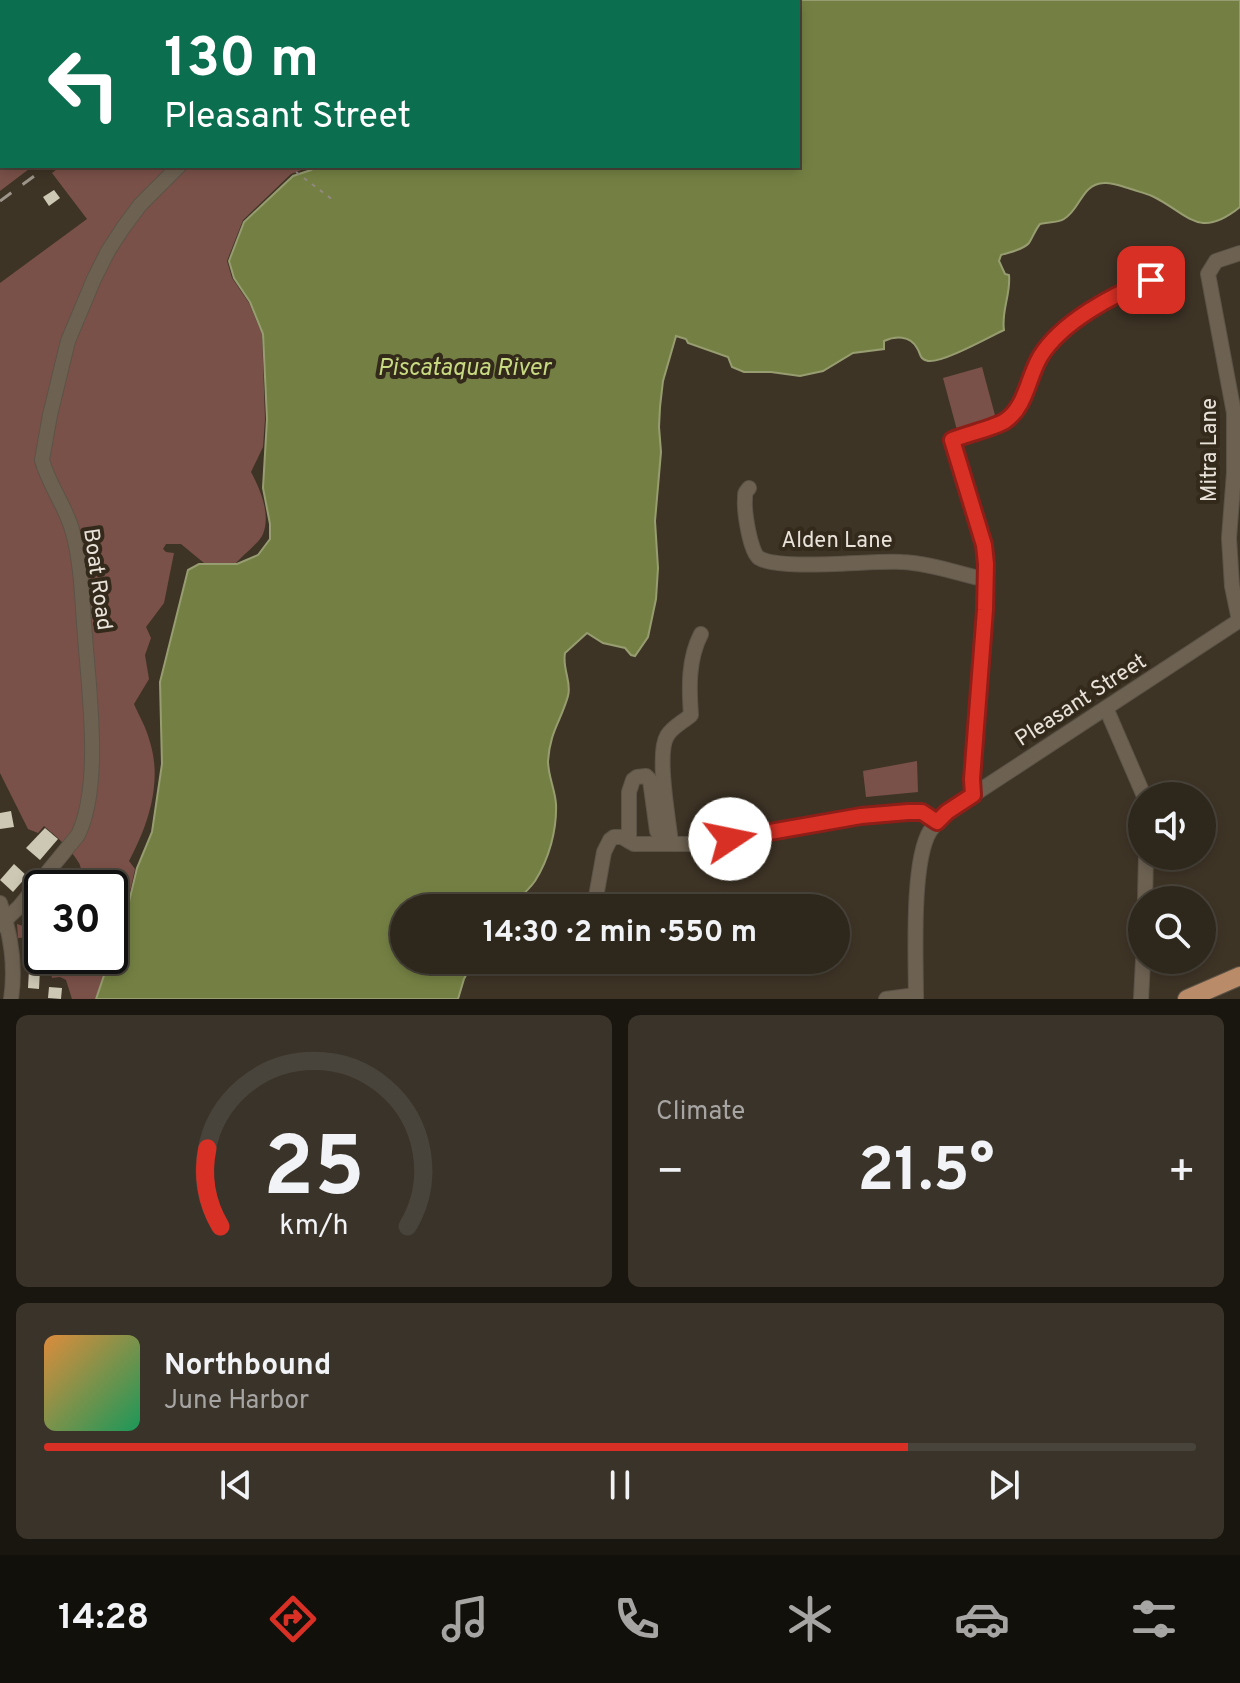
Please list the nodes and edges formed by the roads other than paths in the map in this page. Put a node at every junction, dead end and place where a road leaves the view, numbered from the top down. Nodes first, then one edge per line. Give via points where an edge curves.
1 (177, 168) edge
2 (1240, 253) edge
3 (1155, 279) dead end
4 (749, 488) dead end
5 (987, 580) junction
6 (1240, 620) edge
7 (701, 634) dead end
8 (1106, 708) junction
9 (1138, 782) edge
10 (973, 795) junction
11 (937, 822) junction
12 (629, 841) junction
13 (668, 844) junction
14 (597, 894) edge
15 (0, 903) edge
16 (3, 922) edge
17 (1142, 974) edge
18 (1240, 976) edge
19 (916, 997) edge
20 (11, 999) edge
21 (886, 999) edge
22 (1141, 999) edge
23 (1187, 999) edge

1 - 16 street, Boat Road via 140,205 108,251 74,324 59,373 42,460 78,551 91,786 85,822 72,845
2 - 6 street, Mitra Lane via 1216,261 1208,274 1234,413 1229,538
3 - 5 street via 1067,326 1039,359 1012,415 952,440 984,545
4 - 5 street, Alden Lane via 744,501 751,544 762,559 911,563
5 - 10 street
6 - 8 street, Pleasant Street
7 - 13 street via 690,665 691,715 664,742
8 - 9 street
8 - 10 street, Pleasant Street
10 - 11 street, Pleasant Street
11 - 13 street via 922,812 908,812 704,844
11 - 19 street, Pleasant Street via 920,860
12 - 13 street
12 - 13 street via 629,792 633,780 643,776 650,780 657,831
12 - 14 street via 614,837 606,845
15 - 16 street
16 - 20 street via 12,953
17 - 22 street
18 - 23 main road
19 - 21 street

